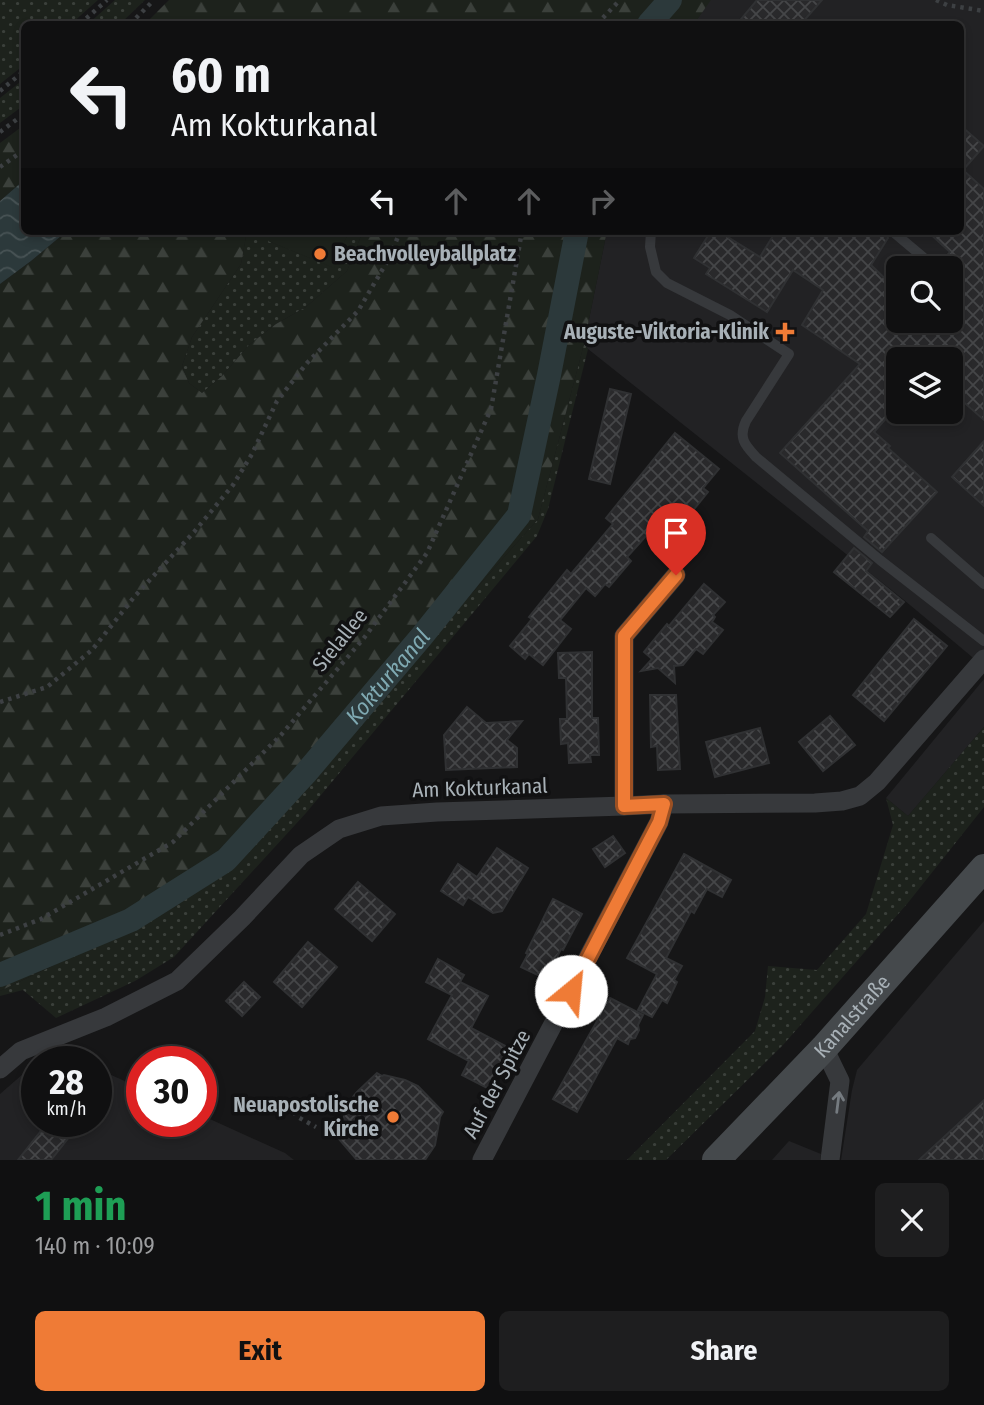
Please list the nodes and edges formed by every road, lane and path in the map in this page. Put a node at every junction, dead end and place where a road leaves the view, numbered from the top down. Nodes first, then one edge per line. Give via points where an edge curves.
1 (107, 0) edge
2 (154, 0) edge
3 (620, 0) edge
4 (936, 0) edge
5 (984, 11) edge
6 (83, 21) edge
7 (133, 21) edge
8 (600, 21) edge
9 (21, 73) edge
10 (0, 90) edge
11 (21, 116) edge
12 (0, 132) edge
13 (21, 152) edge
14 (0, 167) edge
15 (398, 235) edge
16 (521, 235) edge
17 (651, 235) edge
18 (897, 235) edge
19 (922, 256) edge
20 (930, 538) dead end
21 (676, 575) dead end
22 (984, 584) edge
23 (984, 641) edge
24 (984, 659) edge
25 (0, 702) edge
26 (664, 804) junction
27 (624, 806) junction
28 (984, 868) edge
29 (0, 935) edge
30 (824, 1048) junction
31 (0, 1069) edge
32 (291, 1104) dead end
33 (316, 1127) dead end
34 (482, 1160) edge
35 (716, 1160) edge
36 (830, 1160) edge

1 - 6 path
2 - 7 path
3 - 8 path
4 - 5 path
9 - 10 path
11 - 12 path
13 - 14 path
15 - 25 path via 358,310 276,401 233,485 194,532 92,650 47,687
16 - 29 path, Sielallee via 491,410 427,553 364,638 281,735 173,842 41,919
17 - 23 lane via 656,272 667,283 730,315 789,354 746,421 744,444
18 - 19 lane
20 - 22 lane
21 - 27 street via 624,636
24 - 26 street, Am Kokturkanal via 877,782 859,796 842,802
26 - 27 street, Am Kokturkanal
26 - 34 street, Auf der Spitze via 659,822
27 - 31 street, Am Kokturkanal via 381,816 339,829 301,855 177,981 106,1017 21,1051
28 - 30 main road, Kanalstraße
30 - 35 main road, Kanalstraße
36 -> 30 street via 840,1081
32 - 33 path via 296,1116

